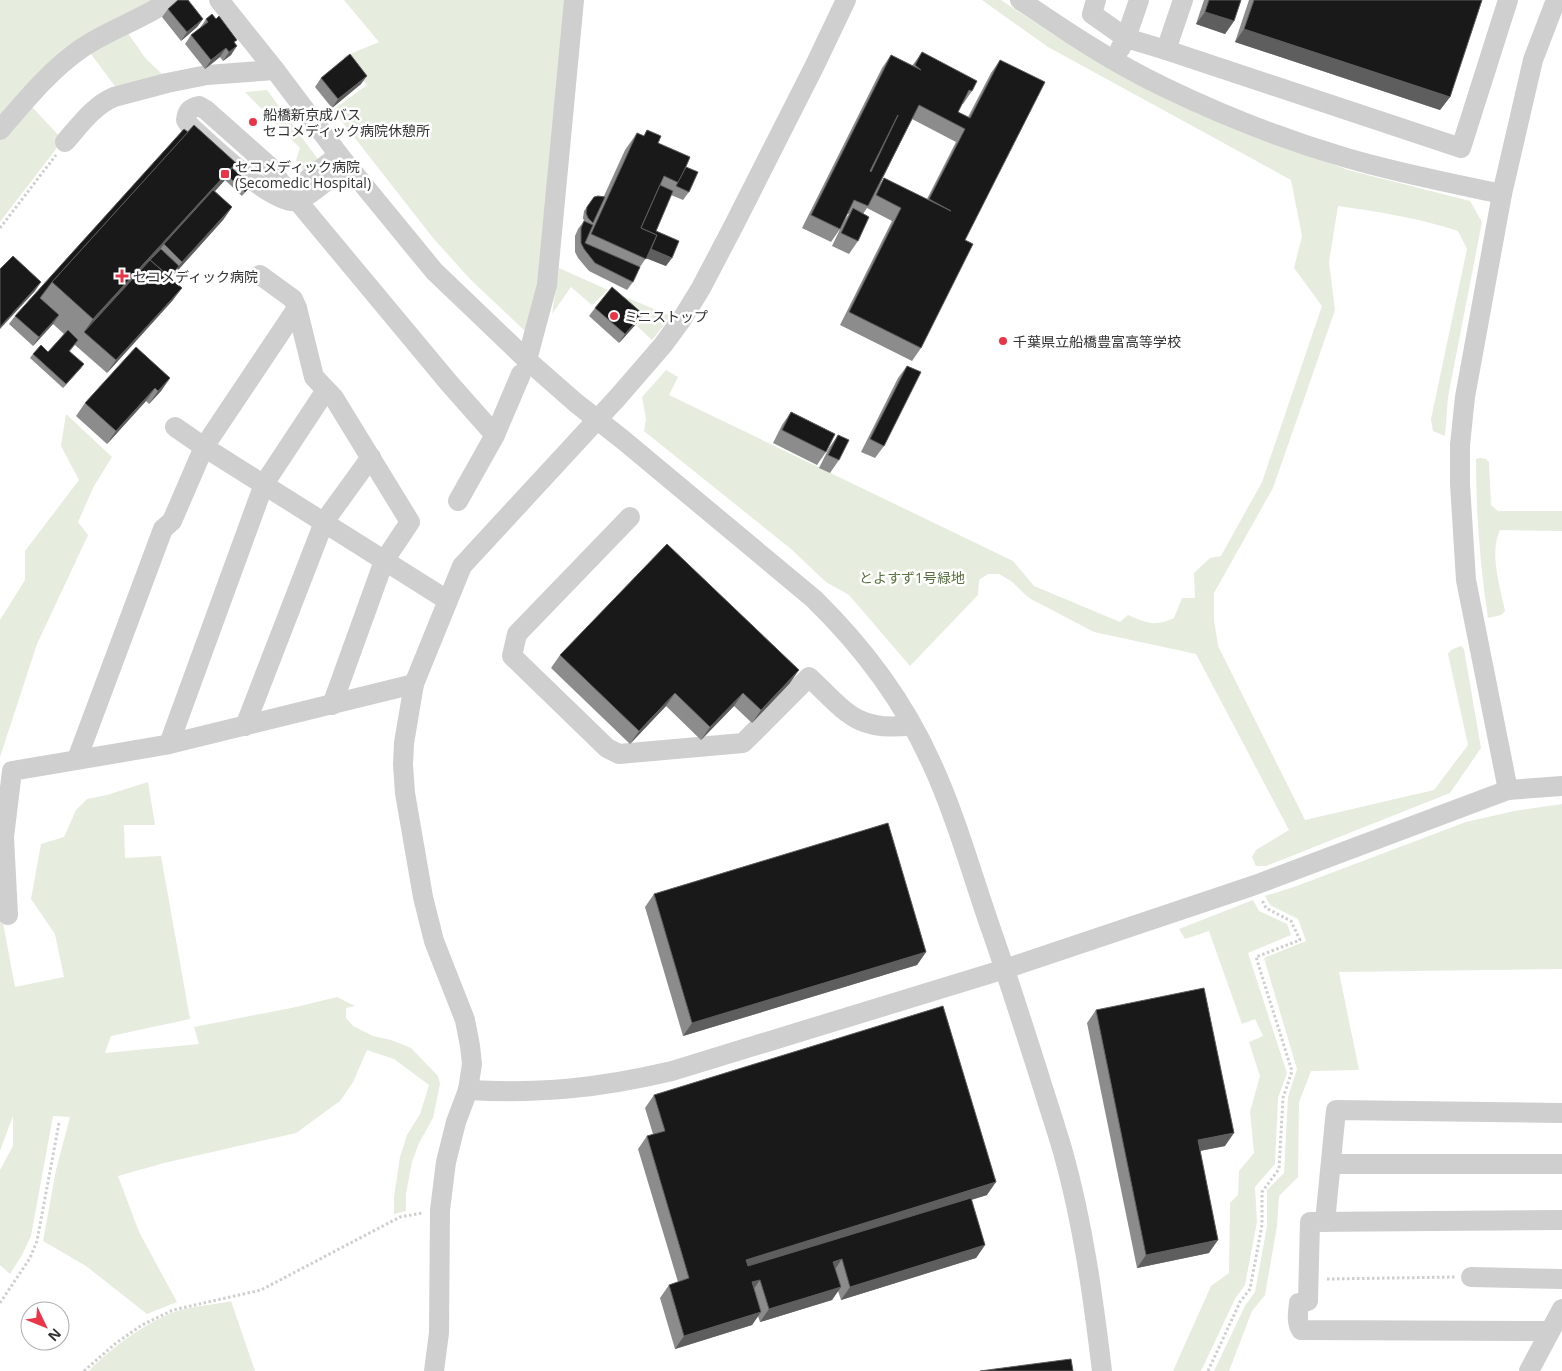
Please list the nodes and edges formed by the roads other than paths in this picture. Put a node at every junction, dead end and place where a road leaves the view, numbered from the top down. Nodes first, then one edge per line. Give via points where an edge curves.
1 (170, 0) edge
2 (219, 0) edge
3 (574, 0) edge
4 (846, 0) edge
5 (1020, 0) edge
6 (1096, 0) edge
7 (1139, 0) edge
8 (1183, 0) edge
9 (1508, 0) edge
10 (1556, 0) edge
11 (1126, 38) junction
12 (1166, 50) junction
13 (1114, 59) junction
14 (275, 70) junction
15 (0, 130) edge
16 (65, 142) road end
17 (343, 160) junction
18 (1502, 194) junction
19 (292, 195) junction
20 (260, 275) dead end
21 (297, 308) junction
22 (524, 367) junction
23 (326, 390) junction
24 (597, 420) junction
25 (175, 427) dead end
26 (495, 435) junction
27 (204, 447) junction
28 (371, 458) junction
29 (264, 484) junction
30 (458, 501) dead end
31 (630, 517) dead end
32 (324, 522) junction
33 (384, 561) junction
34 (447, 600) junction
35 (414, 684) junction
36 (332, 704) junction
37 (912, 725) junction
38 (245, 726) junction
39 (169, 744) junction
40 (77, 759) junction
41 (1562, 786) edge
42 (1508, 790) junction
43 (8, 914) dead end
44 (1005, 969) junction
45 (468, 1090) junction
46 (1562, 1113) edge
47 (1331, 1164) junction
48 (1562, 1164) edge
49 (1562, 1220) edge
50 (1326, 1222) junction
51 (1471, 1277) road end
52 (1562, 1279) edge
53 (1562, 1309) edge
54 (1550, 1331) junction
55 (434, 1371) edge
56 (1102, 1371) edge
57 (1529, 1371) edge

1 - 15 street via 83,47 62,63
2 - 14 street
3 - 22 street via 547,285
4 - 24 street via 701,288 663,345
5 - 13 street
6 - 11 street via 1092,14
7 - 11 street
8 - 12 street
9 - 12 street via 1461,148
10 - 18 street via 1533,60
11 - 12 street
11 - 13 street
13 - 18 street via 1165,88 1292,140 1407,174
14 - 16 street via 207,75 114,97 92,110
14 - 17 street
17 - 19 street via 307,196
17 - 22 street via 434,271
18 - 42 street via 1465,397 1460,484 1466,580
19 - 19 street via 284,200 254,182 204,139 186,120 191,108 199,106 206,110 269,166
19 - 26 street
20 - 21 street via 293,299
21 - 23 street via 314,377
21 - 27 street
22 - 24 street
22 - 26 street
23 - 28 street
23 - 29 street
24 - 34 street via 462,566
24 - 37 street via 814,599 875,667
25 - 27 street
26 - 30 street
27 - 29 street
27 - 40 street via 172,521 163,529
28 - 32 street
28 - 33 street via 410,522
29 - 32 street
29 - 39 street
31 - 37 street via 517,634 512,656 607,748 620,754 744,743 809,677 848,715 870,725
32 - 33 street
32 - 38 street
33 - 34 street
33 - 36 street
34 - 35 street
35 - 36 street
35 - 45 street via 404,743 405,793 423,898 434,940 465,1020 472,1064
36 - 38 street
37 - 44 street via 943,791
38 - 39 street
39 - 40 street
40 - 43 street via 12,771 4,837
41 - 42 street
42 - 44 street via 1255,885
44 - 45 street via 630,1081 546,1091
44 - 56 street via 1063,1152 1092,1288
45 - 55 street via 446,1162 440,1210 439,1333
46 - 47 street via 1336,1110
47 - 48 street
47 - 50 street
49 - 50 street
50 - 54 street via 1310,1222 1308,1301 1299,1302 1301,1330
51 - 52 street
53 - 54 street
54 - 57 street

